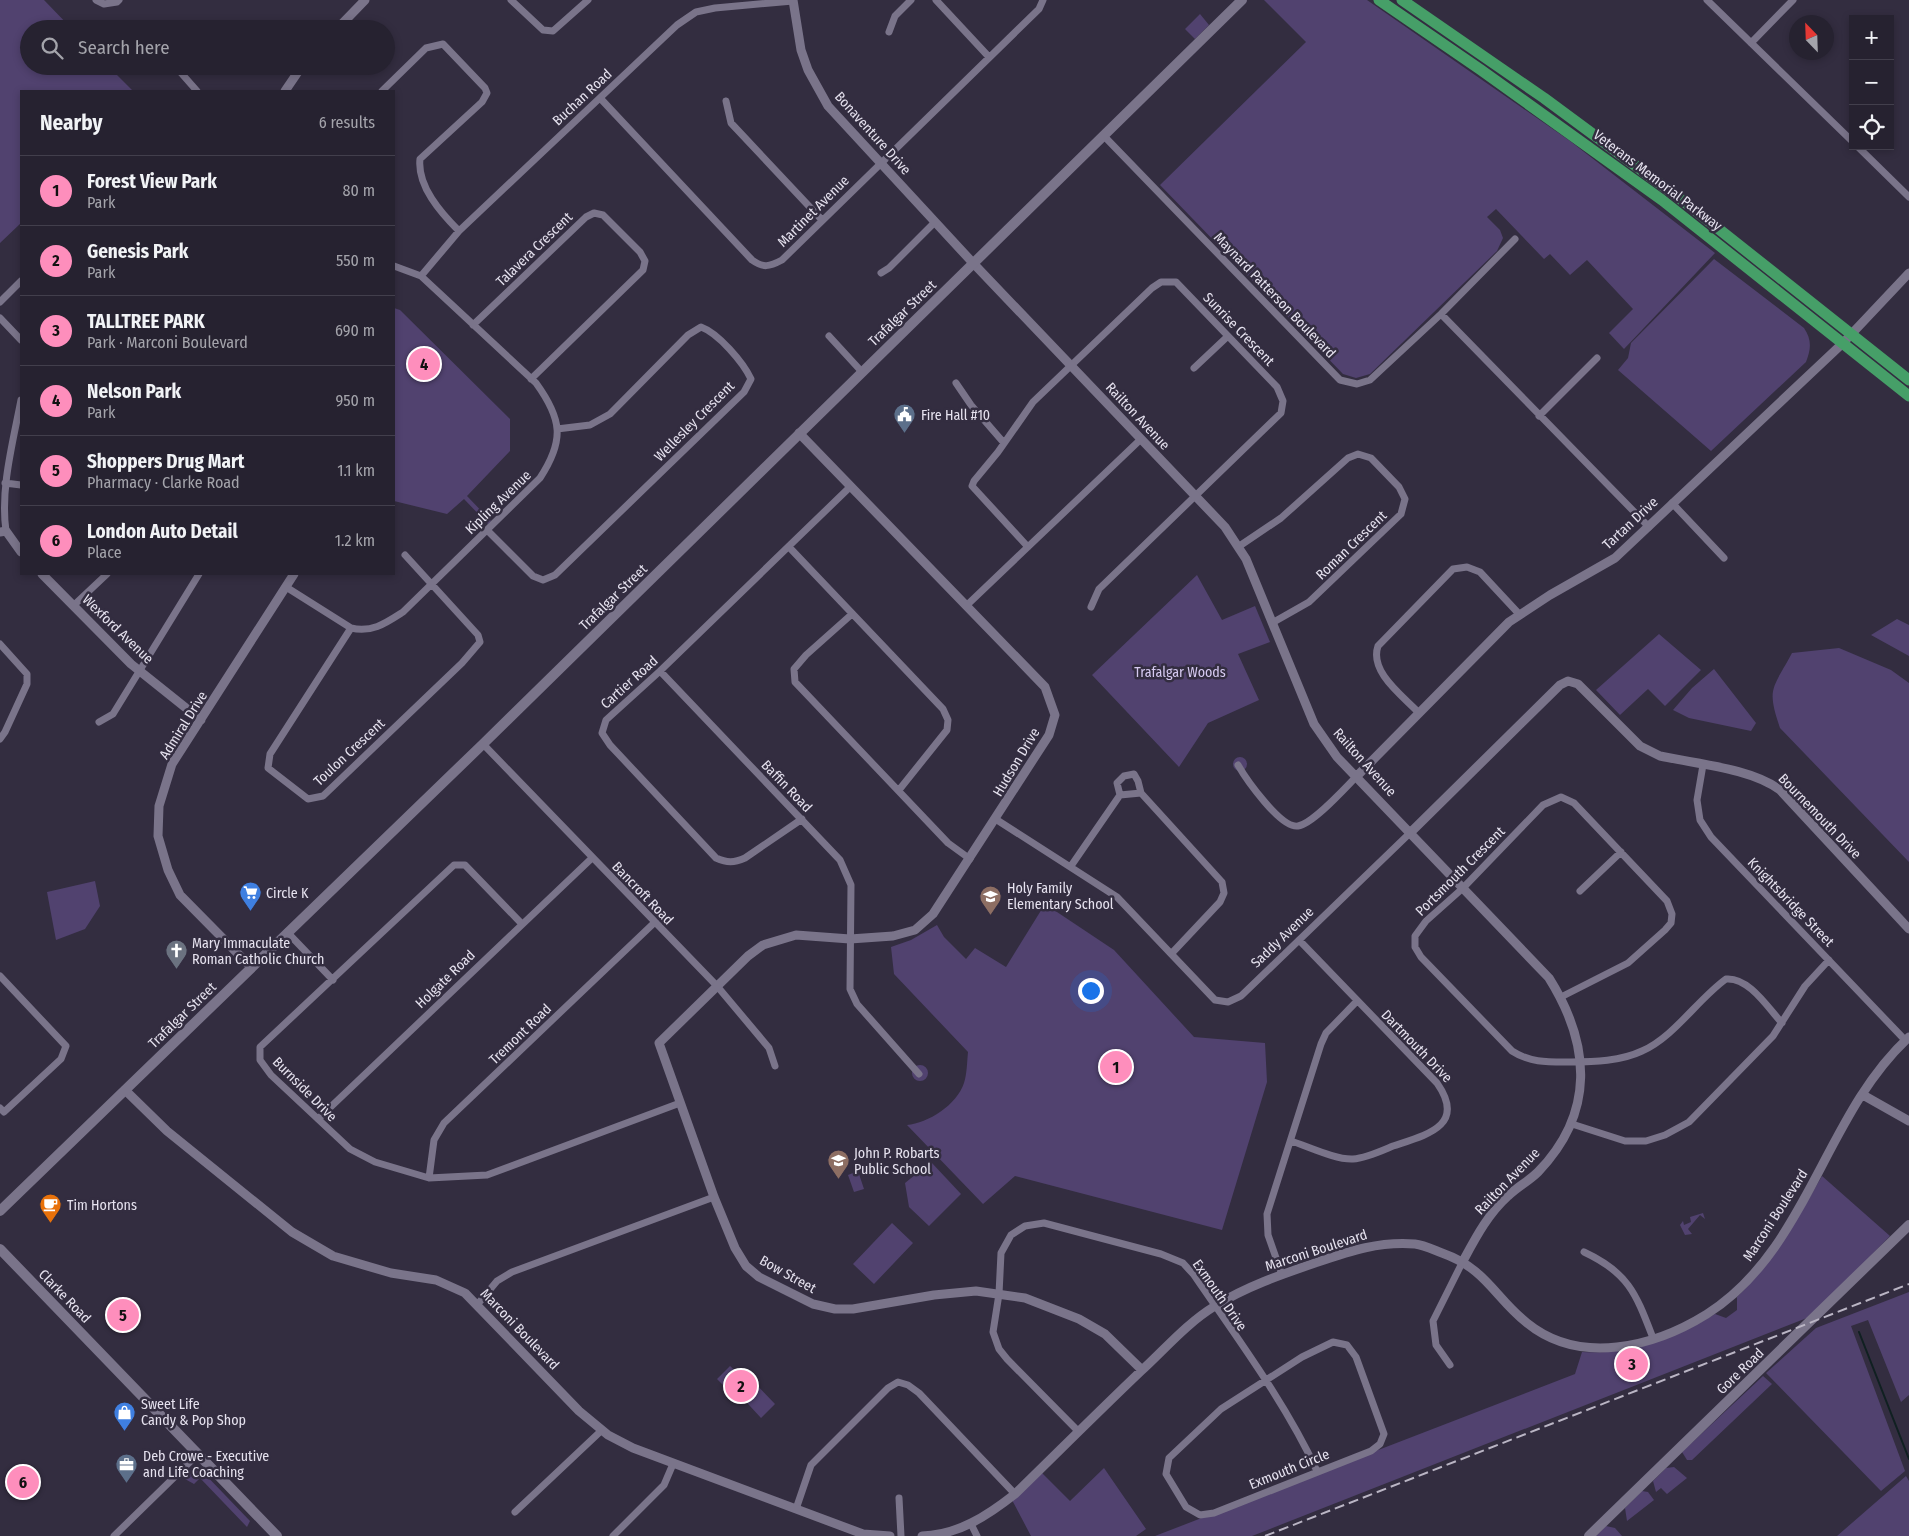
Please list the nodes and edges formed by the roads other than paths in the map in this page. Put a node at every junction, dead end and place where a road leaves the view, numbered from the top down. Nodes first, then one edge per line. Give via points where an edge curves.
1 (96, 0) edge
2 (119, 0) edge
3 (365, 0) edge
4 (511, 0) edge
5 (588, 0) edge
6 (911, 0) edge
7 (936, 0) edge
8 (1042, 0) edge
9 (1242, 0) edge
10 (1379, 0) edge
11 (1402, 0) edge
12 (1707, 0) edge
13 (1793, 0) edge
14 (793, 1) edge
15 (345, 20) edge
16 (889, 32) dead end
17 (1751, 43) junction
18 (990, 57) junction
19 (183, 75) edge
20 (296, 75) edge
21 (196, 90) edge
22 (286, 90) edge
23 (383, 90) edge
24 (600, 98) junction
25 (726, 100) dead end
26 (1103, 135) junction
27 (1849, 138) edge
28 (1861, 150) edge
29 (880, 163) junction
30 (1909, 197) edge
31 (822, 220) junction
32 (935, 222) junction
33 (459, 231) junction
34 (1514, 239) dead end
35 (972, 263) junction
36 (395, 266) edge
37 (881, 273) dead end
38 (1909, 273) edge
39 (421, 276) junction
40 (20, 281) edge
41 (0, 302) edge
42 (1441, 314) junction
43 (0, 318) edge
44 (473, 325) junction
45 (1852, 334) junction
46 (829, 336) dead end
47 (1228, 336) junction
48 (20, 339) edge
49 (1843, 343) junction
50 (1597, 358) dead end
51 (1071, 365) junction
52 (1194, 368) dead end
53 (862, 372) junction
54 (531, 379) junction
55 (1909, 380) edge
56 (956, 383) dead end
57 (1909, 396) edge
58 (20, 405) edge
59 (1539, 416) junction
60 (557, 429) junction
61 (800, 433) junction
62 (1141, 439) junction
63 (1004, 443) junction
64 (5, 483) junction
65 (20, 485) edge
66 (851, 486) junction
67 (1194, 494) junction
68 (1672, 503) junction
69 (1649, 527) junction
70 (487, 530) junction
71 (3, 532) edge
72 (789, 546) junction
73 (1028, 547) junction
74 (1238, 547) junction
75 (20, 551) edge
76 (405, 556) dead end
77 (1724, 558) dead end
78 (43, 575) edge
79 (106, 575) edge
80 (199, 575) edge
81 (293, 575) edge
82 (430, 585) junction
83 (286, 587) junction
84 (73, 606) junction
85 (966, 606) junction
86 (1091, 607) dead end
87 (852, 614) junction
88 (1520, 615) junction
89 (1272, 623) junction
90 (351, 628) junction
91 (0, 644) edge
92 (139, 670) junction
93 (660, 671) junction
94 (1568, 681) joint
95 (1419, 713) junction
96 (201, 720) junction
97 (99, 722) dead end
98 (0, 739) edge
99 (483, 744) junction
100 (1238, 765) dead end
101 (1703, 766) junction
102 (1356, 776) junction
103 (899, 790) junction
104 (1141, 793) junction
105 (1120, 794) junction
106 (802, 819) junction
107 (997, 820) junction
108 (1411, 832) junction
109 (1621, 852) junction
110 (592, 858) junction
111 (970, 859) junction
112 (1071, 866) junction
113 (1463, 888) junction
114 (1580, 891) dead end
115 (521, 923) junction
116 (654, 923) junction
117 (1909, 929) edge
118 (287, 932) junction
119 (850, 939) junction
120 (1299, 940) junction
121 (1172, 953) junction
122 (1828, 960) junction
123 (251, 967) junction
124 (0, 976) edge
125 (333, 980) junction
126 (717, 986) junction
127 (1561, 997) junction
128 (1356, 1001) junction
129 (1782, 1023) junction
130 (1907, 1039) edge
131 (1581, 1062) junction
132 (775, 1066) dead end
133 (919, 1074) dead end
134 (125, 1090) junction
135 (1863, 1095) junction
136 (680, 1104) junction
137 (0, 1108) edge
138 (318, 1120) junction
139 (1909, 1121) edge
140 (1572, 1124) junction
141 (1290, 1141) junction
142 (429, 1178) junction
143 (714, 1197) junction
144 (0, 1211) edge
145 (1909, 1225) edge
146 (0, 1249) edge
147 (1584, 1252) dead end
148 (1463, 1261) junction
149 (1282, 1274) junction
150 (999, 1294) junction
151 (477, 1304) junction
152 (1215, 1306) junction
153 (1653, 1338) junction
154 (1450, 1365) dead end
155 (1142, 1370) junction
156 (1264, 1380) junction
157 (602, 1430) junction
158 (1078, 1431) junction
159 (198, 1454) junction
160 (673, 1464) junction
161 (1317, 1471) junction
162 (1015, 1494) junction
163 (899, 1498) dead end
164 (796, 1509) junction
165 (515, 1512) dead end
166 (971, 1524) junction
167 (114, 1536) edge
168 (277, 1536) edge
169 (613, 1536) edge
170 (890, 1536) edge
171 (901, 1536) edge
172 (922, 1536) edge
173 (977, 1536) edge
174 (1589, 1536) edge

1 - 2 street via 104,4
3 - 15 street
4 - 5 street via 543,30 553,31
6 - 16 street via 895,16
7 - 18 street
8 - 18 street, Martinet Avenue via 1039,9
9 - 26 main road, Trafalgar Street
10 - 49 highway, Veterans Memorial Parkway via 1662,200
11 - 45 highway, Veterans Memorial Parkway via 1671,191
12 - 17 street
13 - 17 street
14 - 24 street, Buchan Road via 696,12 677,25
14 - 29 street, Bonaventure Drive via 802,50 818,89 828,106
17 - 27 street
18 - 29 street, Martinet Avenue
19 - 21 street
20 - 22 street
23 - 33 street via 426,48 436,44 442,44 485,88 487,93 482,102 420,159 419,172 436,205
24 - 31 street, Martinet Avenue via 761,267 782,260
24 - 33 street, Buchan Road
25 - 31 street via 731,123
26 - 35 main road, Trafalgar Street
26 - 42 street, Maynard Patterson Boulevard via 1340,380 1357,384 1370,380
28 - 30 street
29 - 31 street, Martinet Avenue
29 - 32 street, Bonaventure Drive
32 - 35 street, Bonaventure Drive
32 - 37 street
33 - 39 street, Buchan Road
34 - 42 street, Maynard Patterson Boulevard
35 - 51 street, Railton Avenue
35 - 53 main road, Trafalgar Street
36 - 39 street, Kipling Avenue
38 - 45 street, Tartan Drive
39 - 44 street, Kipling Avenue
40 - 41 street
42 - 59 street
43 - 48 street
44 - 54 street, Kipling Avenue
44 - 54 street, Talavera Crescent via 586,217 594,213 603,214 640,252 645,261 643,270
45 - 49 street, Tartan Drive
45 - 55 highway, Veterans Memorial Parkway
46 - 53 street
47 - 51 street, Sunrise Crescent via 1176,282 1161,282
47 - 52 street
47 - 67 street, Sunrise Crescent via 1277,387 1283,401 1281,413
49 - 57 highway, Veterans Memorial Parkway
49 - 68 street, Tartan Drive
50 - 59 street
51 - 62 street, Railton Avenue
51 - 63 street, Sunrise Crescent via 1033,402
53 - 61 main road, Trafalgar Street
54 - 60 street, Kipling Avenue via 549,402
56 - 63 street
58 - 64 street
59 - 69 street
60 - 70 street, Kipling Avenue via 552,459 540,478
60 - 70 street, Wellesley Crescent via 590,425 610,414 688,335 702,327 711,331 746,369 750,379 744,392 555,575 543,580 533,576
61 - 66 street, Hudson Drive
61 - 99 main road, Trafalgar Street
62 - 67 street, Railton Avenue
62 - 73 street
63 - 73 street, Sunrise Crescent via 972,486
64 - 65 street
64 - 71 street
66 - 72 street, Cartier Road
66 - 85 street, Hudson Drive
67 - 74 street, Railton Avenue via 1225,527
67 - 86 street, Sunrise Crescent via 1099,589
68 - 69 street, Tartan Drive
68 - 77 street
69 - 88 street, Tartan Drive via 1615,558
70 - 82 street, Kipling Avenue
71 - 75 street
72 - 87 street
72 - 93 street, Cartier Road
73 - 85 street
74 - 89 street, Railton Avenue
74 - 89 street, Roman Crescent via 1281,518 1348,458 1358,454 1371,458 1399,487 1404,499 1401,514 1309,602
76 - 82 street
78 - 84 street, Wexford Avenue
79 - 84 street
80 - 92 street
81 - 83 street, Admiral Drive
82 - 90 street, Kipling Avenue via 403,612 381,626 361,630
82 - 90 street, Toulon Crescent via 478,635 480,642 323,796 308,799 268,768 270,754
83 - 90 street
83 - 96 street, Admiral Drive
84 - 92 street, Wexford Avenue
85 - 107 street, Hudson Drive via 1045,687 1054,715 1050,735
87 - 103 street via 940,705 948,720 946,730
87 - 103 street via 806,654 794,669 795,682
88 - 95 street, Tartan Drive via 1509,622
88 - 95 street via 1480,572 1467,567 1453,569 1378,646 1376,653 1376,661 1385,678
89 - 102 street, Railton Avenue via 1314,724 1337,757
91 - 98 street via 27,674 27,684
92 - 96 street, Wexford Avenue
92 - 97 street via 113,714
93 - 106 street, Baffin Road
93 - 106 street, Cartier Road via 606,720 602,733 707,850 716,858 736,862
94 - 101 street, Bournemouth Drive via 1578,684 1648,752
94 - 108 street, Saddy Avenue via 1560,685
95 - 102 street, Tartan Drive
96 - 123 street, Admiral Drive via 172,764 159,806 158,836 168,870 180,895
99 - 110 street, Bancroft Road
99 - 118 main road, Trafalgar Street
100 - 102 street via 1247,780 1290,826 1299,826 1310,820
101 - 117 street, Bournemouth Drive via 1750,774 1780,790
101 - 122 street, Knightsbridge Street via 1697,800 1700,820 1711,836
102 - 108 street, Railton Avenue
103 - 111 street via 948,843
104 - 105 street
104 - 105 street via 1134,774 1124,776 1116,783
104 - 121 street via 1222,882 1224,893 1220,902
105 - 112 street
106 - 119 street, Baffin Road via 840,860 851,885
107 - 111 street, Hudson Drive
107 - 112 street, Saddy Avenue
108 - 113 street, Railton Avenue
108 - 120 street, Saddy Avenue
109 - 113 street, Portsmouth Crescent via 1574,803 1561,797 1543,805
109 - 114 street
109 - 127 street, Portsmouth Crescent via 1667,901 1672,914 1671,923 1628,963
110 - 115 street, Holgate Road
110 - 116 street, Bancroft Road
111 - 119 street, Hudson Drive via 933,914 915,930 893,936
112 - 121 street, Saddy Avenue via 1117,896
113 - 127 street, Railton Avenue via 1549,978
113 - 131 street, Portsmouth Crescent via 1426,921 1415,936 1415,947 1421,957 1512,1051 1524,1059
115 - 125 street, Burnside Drive via 464,865 454,865
115 - 138 street, Holgate Road
116 - 126 street, Bancroft Road
116 - 142 street, Tremont Road via 444,1123 434,1140
118 - 123 main road, Trafalgar Street
118 - 125 street
119 - 126 street, Hudson Drive via 796,934 778,939 748,956
119 - 133 street, Baffin Road via 850,989 857,1004
120 - 121 street, Saddy Avenue via 1242,996 1228,1002 1214,1000
120 - 128 street, Dartmouth Drive
122 - 129 street via 1805,986
122 - 130 street, Knightsbridge Street
123 - 134 main road, Trafalgar Street
124 - 137 street via 66,1046 54,1066 4,1112
125 - 138 street, Burnside Drive via 260,1047 260,1060 271,1075
126 - 132 street, Bancroft Road via 770,1048
126 - 136 street, Bow Street via 660,1043
127 - 131 street, Railton Avenue via 1576,1034
128 - 141 street via 1326,1033
128 - 141 street, Dartmouth Drive via 1447,1096 1443,1123 1432,1133 1353,1159
129 - 131 street, Portsmouth Crescent via 1744,982 1726,979 1664,1037 1643,1051 1621,1058
129 - 140 street via 1689,1122 1665,1136 1646,1141 1624,1141
130 - 135 street via 1882,1064
131 - 140 street, Railton Avenue via 1582,1078
134 - 144 main road, Trafalgar Street
134 - 151 street, Marconi Boulevard via 167,1131 292,1232 334,1256 391,1272 436,1280 465,1293
135 - 139 street
135 - 153 street, Marconi Boulevard via 1792,1220 1763,1264 1739,1289 1708,1313 1675,1331
136 - 142 street, Burnside Drive via 486,1175
136 - 143 street, Bow Street
138 - 142 street, Burnside Drive via 350,1149 375,1162
140 - 148 street, Railton Avenue via 1538,1172 1508,1196 1484,1222
141 - 149 street via 1267,1214 1268,1235
143 - 150 street, Bow Street via 746,1266 759,1277 813,1304 853,1309 934,1295 976,1291
143 - 151 street via 512,1272 497,1281
145 - 174 main road, Gore Road
146 - 159 main road, Clarke Road
147 - 153 street via 1607,1263 1625,1280 1638,1299
148 - 149 street, Marconi Boulevard via 1418,1244 1380,1243
148 - 153 street, Marconi Boulevard via 1483,1276 1525,1322 1550,1339 1601,1350
148 - 154 street via 1433,1322 1436,1344
149 - 152 street, Marconi Boulevard
150 - 152 street, Exmouth Drive via 1001,1254 1011,1235 1025,1226 1044,1223 1161,1254 1183,1263
150 - 155 street, Bow Street via 1025,1298 1079,1319 1105,1334
150 - 158 street, Exmouth Drive via 993,1332 999,1349
151 - 157 street, Marconi Boulevard via 580,1412
152 - 155 street, Marconi Boulevard via 1183,1330
152 - 156 street, Exmouth Drive
155 - 158 street, Marconi Boulevard
156 - 161 street, Exmouth Drive via 1306,1447
156 - 161 street, Exmouth Circle via 1333,1342 1347,1345 1356,1357 1384,1434 1380,1444 1371,1451
156 - 161 street, Exmouth Circle via 1221,1409 1169,1458 1166,1474 1186,1507 1200,1515
157 - 160 street, Marconi Boulevard via 632,1448
157 - 165 street
158 - 162 street, Marconi Boulevard
159 - 167 street
159 - 168 main road, Clarke Road
160 - 164 street, Marconi Boulevard
160 - 169 street via 664,1485
162 - 164 street via 919,1393 898,1382 888,1388 811,1465
162 - 166 street, Marconi Boulevard
163 - 171 street
164 - 170 street, Marconi Boulevard via 864,1534
166 - 172 street, Marconi Boulevard
166 - 173 street

